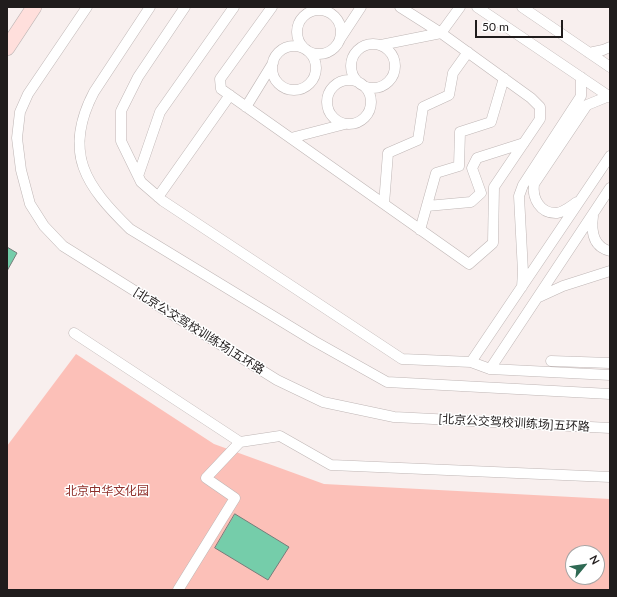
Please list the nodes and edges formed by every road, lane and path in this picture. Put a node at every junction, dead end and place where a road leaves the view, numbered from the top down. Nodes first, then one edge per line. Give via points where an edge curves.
1 (34, 7) edge
2 (87, 7) edge
3 (150, 7) edge
4 (185, 7) edge
5 (234, 7) edge
6 (272, 7) edge
7 (361, 7) edge
8 (400, 7) edge
9 (460, 7) edge
10 (477, 7) edge
11 (522, 7) edge
12 (441, 33) junction
13 (339, 41) junction
14 (381, 46) junction
15 (610, 46) edge
16 (7, 48) edge
17 (308, 51) junction
18 (468, 52) junction
19 (589, 53) junction
20 (273, 63) junction
21 (610, 67) edge
22 (581, 77) junction
23 (504, 78) junction
24 (363, 86) junction
25 (230, 95) junction
26 (609, 96) edge
27 (246, 107) junction
28 (345, 124) junction
29 (291, 138) junction
30 (524, 143) junction
31 (610, 156) edge
32 (138, 176) junction
33 (610, 188) edge
34 (158, 197) junction
35 (580, 200) junction
36 (384, 204) junction
37 (427, 206) junction
38 (594, 213) junction
39 (420, 230) junction
40 (610, 251) edge
41 (610, 270) edge
42 (521, 289) junction
43 (537, 298) junction
44 (74, 333) dead end
45 (551, 361) dead end
46 (471, 362) junction
47 (610, 362) edge
48 (490, 369) junction
49 (610, 375) edge
50 (610, 394) edge
51 (610, 428) edge
52 (240, 442) junction
53 (610, 477) edge
54 (178, 590) edge

1 - 16 street
2 - 51 street, [北京公交驾校训练场]五环路 via 28,94 20,112 17,138 21,170 30,204 44,226 63,246 277,380 323,402 394,417
3 - 50 street via 94,92 86,107 79,138 79,156 85,174 109,208 130,229 314,341 387,382
4 - 32 street via 138,77 121,111 121,141
5 - 32 street via 160,112
6 - 25 street via 220,78 222,89
7 - 13 street
8 - 12 street
9 - 12 street
10 - 22 street
11 - 19 street
12 - 14 street
12 - 18 street
13 - 17 street via 329,51 315,54
13 - 17 street via 340,27 333,14 312,11 300,20 297,26 299,41
14 - 24 street via 366,45 355,54 352,61 353,75
14 - 24 street via 395,61 393,75 384,86
15 - 19 street
17 - 20 street via 295,46 287,47 276,56
17 - 20 street via 316,63 316,70 314,77 304,87 290,90 278,83 274,77
18 - 23 street
18 - 36 street via 453,73 449,95 423,107 418,140 388,153
19 - 21 street
20 - 27 street
22 - 26 street
22 - 42 street via 582,96 523,185 519,196 523,272
23 - 30 street via 540,107 540,119
23 - 37 street via 491,122 460,132 459,166 436,173
24 - 28 street via 370,98 368,112 359,122
24 - 28 street via 349,80 336,84 330,90 326,104 328,111 332,117
25 - 27 street
25 - 34 street
26 - 35 street via 587,105 534,184 533,193 536,201 548,212 558,213
27 - 29 street
28 - 29 street
29 - 36 street
30 - 37 street via 477,158 472,168 481,193 471,202
30 - 39 street via 494,187 493,243 470,264
31 - 35 street
32 - 34 street
33 - 38 street
34 - 46 street via 402,359
35 - 42 street
36 - 39 street
37 - 39 street
38 - 40 street via 591,228 594,238 605,250
38 - 43 street
41 - 43 street
42 - 46 street
43 - 48 street
44 - 52 street
45 - 47 street
46 - 48 street
48 - 49 street
52 - 53 street via 280,436 331,465
52 - 54 street via 206,478 236,498

